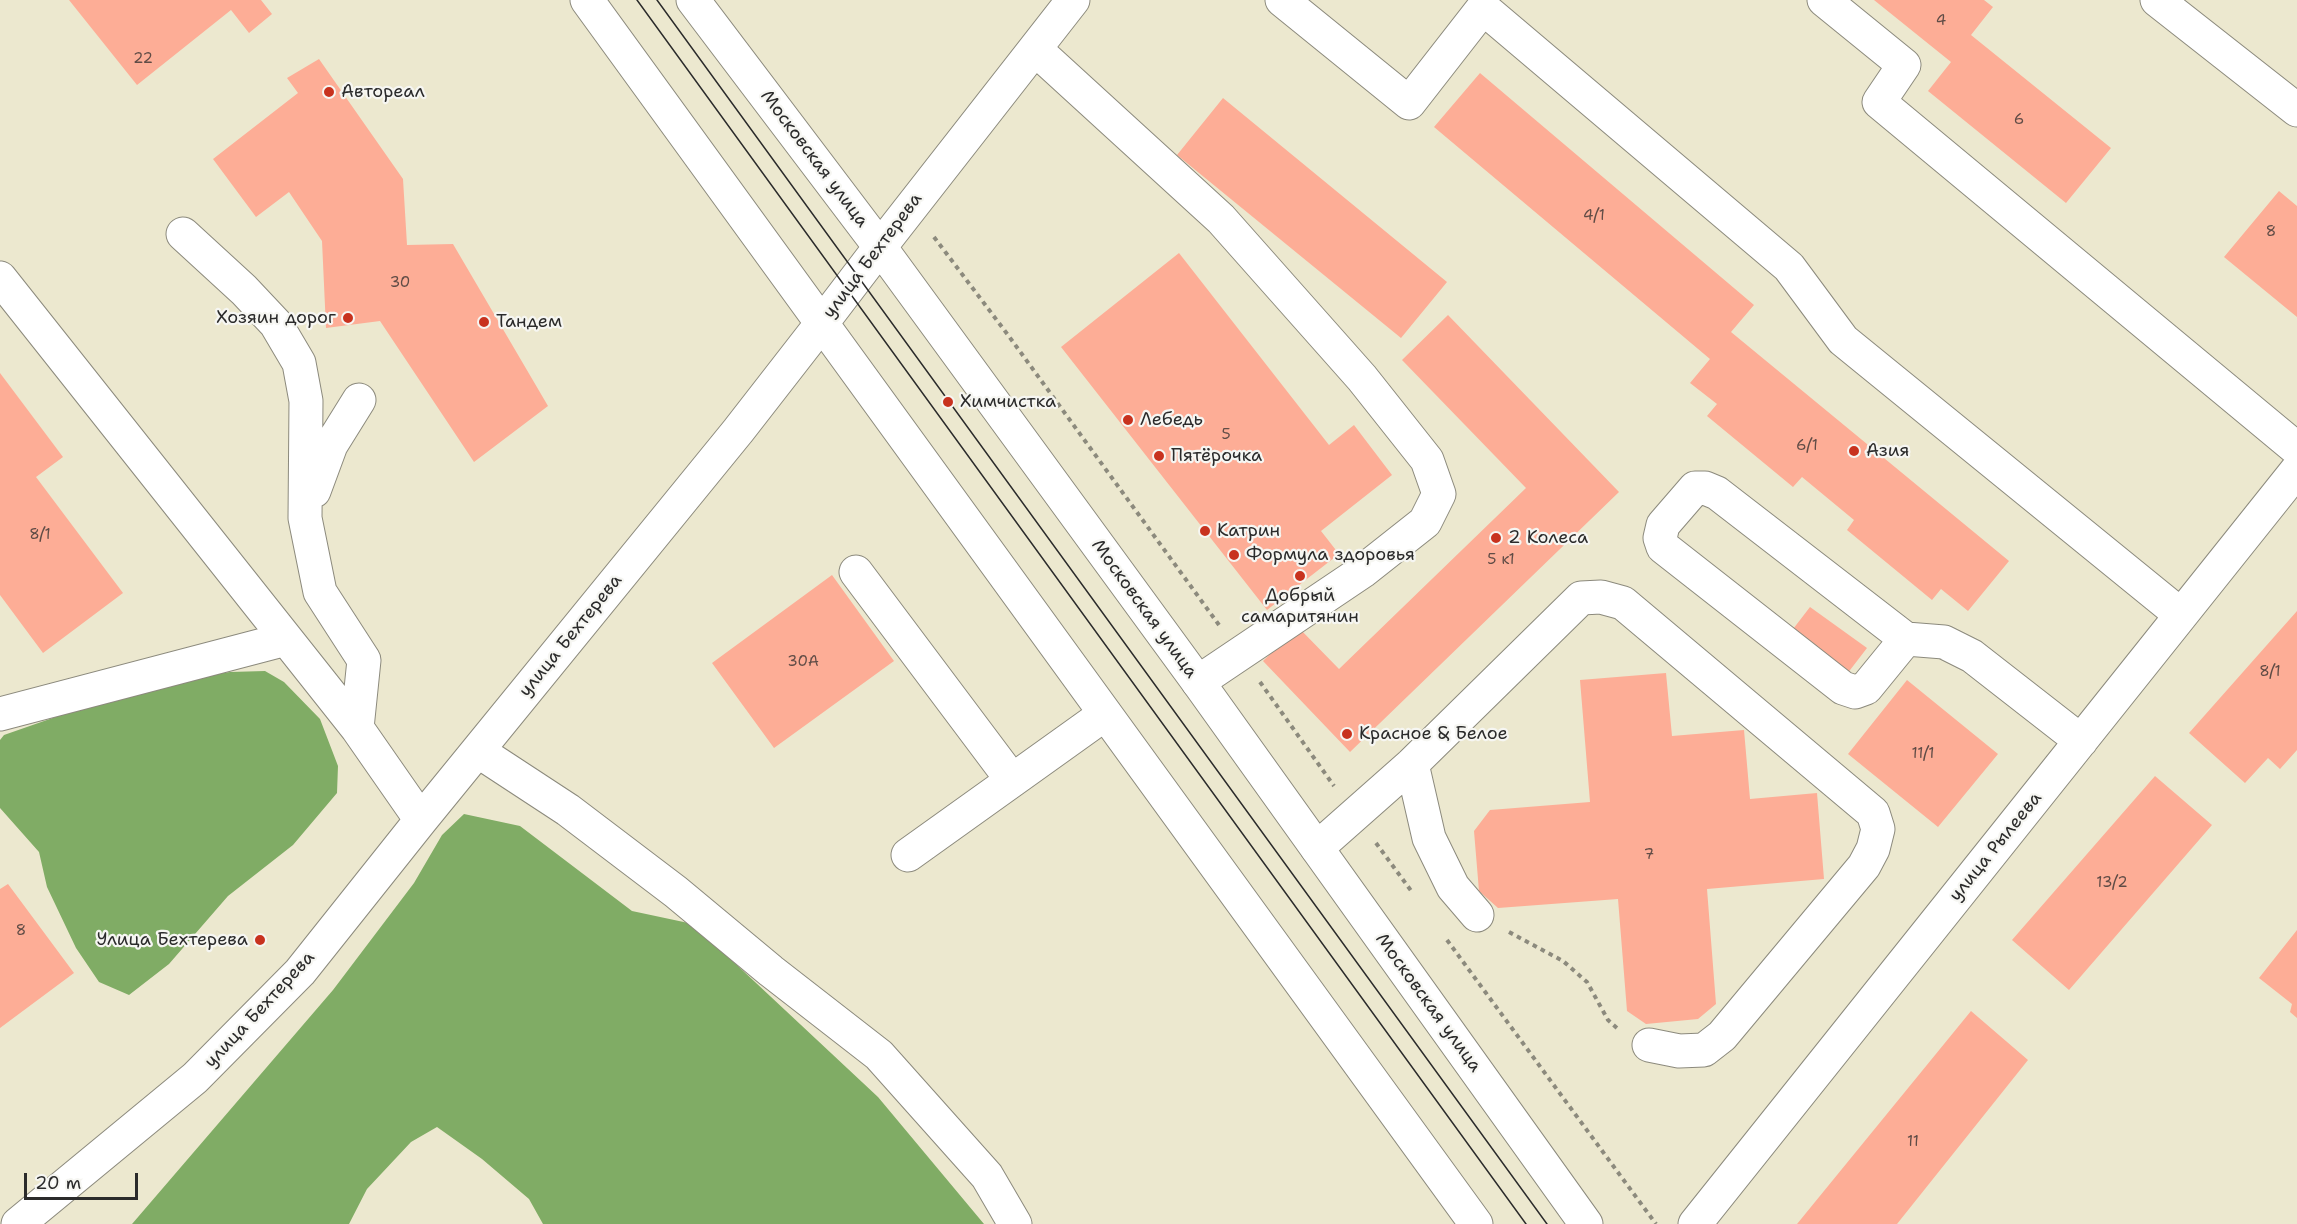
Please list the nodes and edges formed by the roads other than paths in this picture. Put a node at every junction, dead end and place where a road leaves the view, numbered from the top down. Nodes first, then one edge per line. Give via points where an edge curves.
1 (587, 0) edge
2 (693, 0) edge
3 (1073, 0) edge
4 (1824, 0) edge
5 (2157, 0) edge
6 (1292, 3) edge
7 (1035, 49) junction
8 (2297, 110) edge
9 (183, 234) dead end
10 (879, 247) junction
11 (0, 278) edge
12 (822, 323) junction
13 (359, 400) dead end
14 (2297, 449) edge
15 (2297, 470) edge
16 (304, 518) junction
17 (856, 572) dead end
18 (2181, 615) junction
19 (286, 639) junction
20 (1906, 639) junction
21 (1198, 682) junction
22 (0, 714) edge
23 (1105, 714) junction
24 (357, 728) junction
25 (2082, 741) junction
26 (478, 751) junction
27 (1412, 764) junction
28 (1012, 780) junction
29 (421, 820) junction
30 (1317, 848) junction
31 (908, 855) dead end
32 (1477, 915) road end
33 (1649, 1045) road end
34 (18, 1224) edge
35 (1015, 1224) edge
36 (1476, 1224) edge
37 (1586, 1224) edge
38 (1695, 1224) edge

1 - 12 main road
2 - 10 main road, Московская улица
3 - 7 main road, улица Бехтерева
4 - 14 main road via 1904,65 1879,102
5 - 8 main road
6 - 18 main road via 1409,103 1483,8 1789,267 1843,340
7 - 10 main road, улица Бехтерева
7 - 21 main road via 1221,219 1362,378 1427,460 1439,494 1425,522 1363,571
9 - 16 main road via 276,324 299,363 306,401
10 - 12 main road, улица Бехтерева
10 - 21 main road, Московская улица
11 - 19 main road
12 - 23 main road
12 - 26 main road, улица Бехтерева
13 - 16 main road via 331,445
15 - 18 main road, улица Рылеева
16 - 24 main road via 320,592 364,660
17 - 28 main road
18 - 25 main road, улица Рылеева
19 - 22 main road
19 - 24 main road
20 - 20 main road via 1717,493 1695,488 1663,525 1663,547 1844,688 1855,692 1866,688
20 - 25 main road via 1944,642 1972,656
21 - 30 main road, Московская улица
23 - 28 main road
23 - 36 main road
24 - 29 main road
25 - 38 main road, улица Рылеева
26 - 29 main road, улица Бехтерева
26 - 35 main road via 568,810 879,1055 987,1176
27 - 30 main road
27 - 32 main road via 1429,838 1452,887
27 - 33 main road via 1581,598 1601,597 1623,603 1873,813 1878,829 1864,866 1722,1036 1704,1050 1679,1051
28 - 31 main road
29 - 34 main road, улица Бехтерева via 300,972 195,1078
30 - 37 main road, Московская улица

